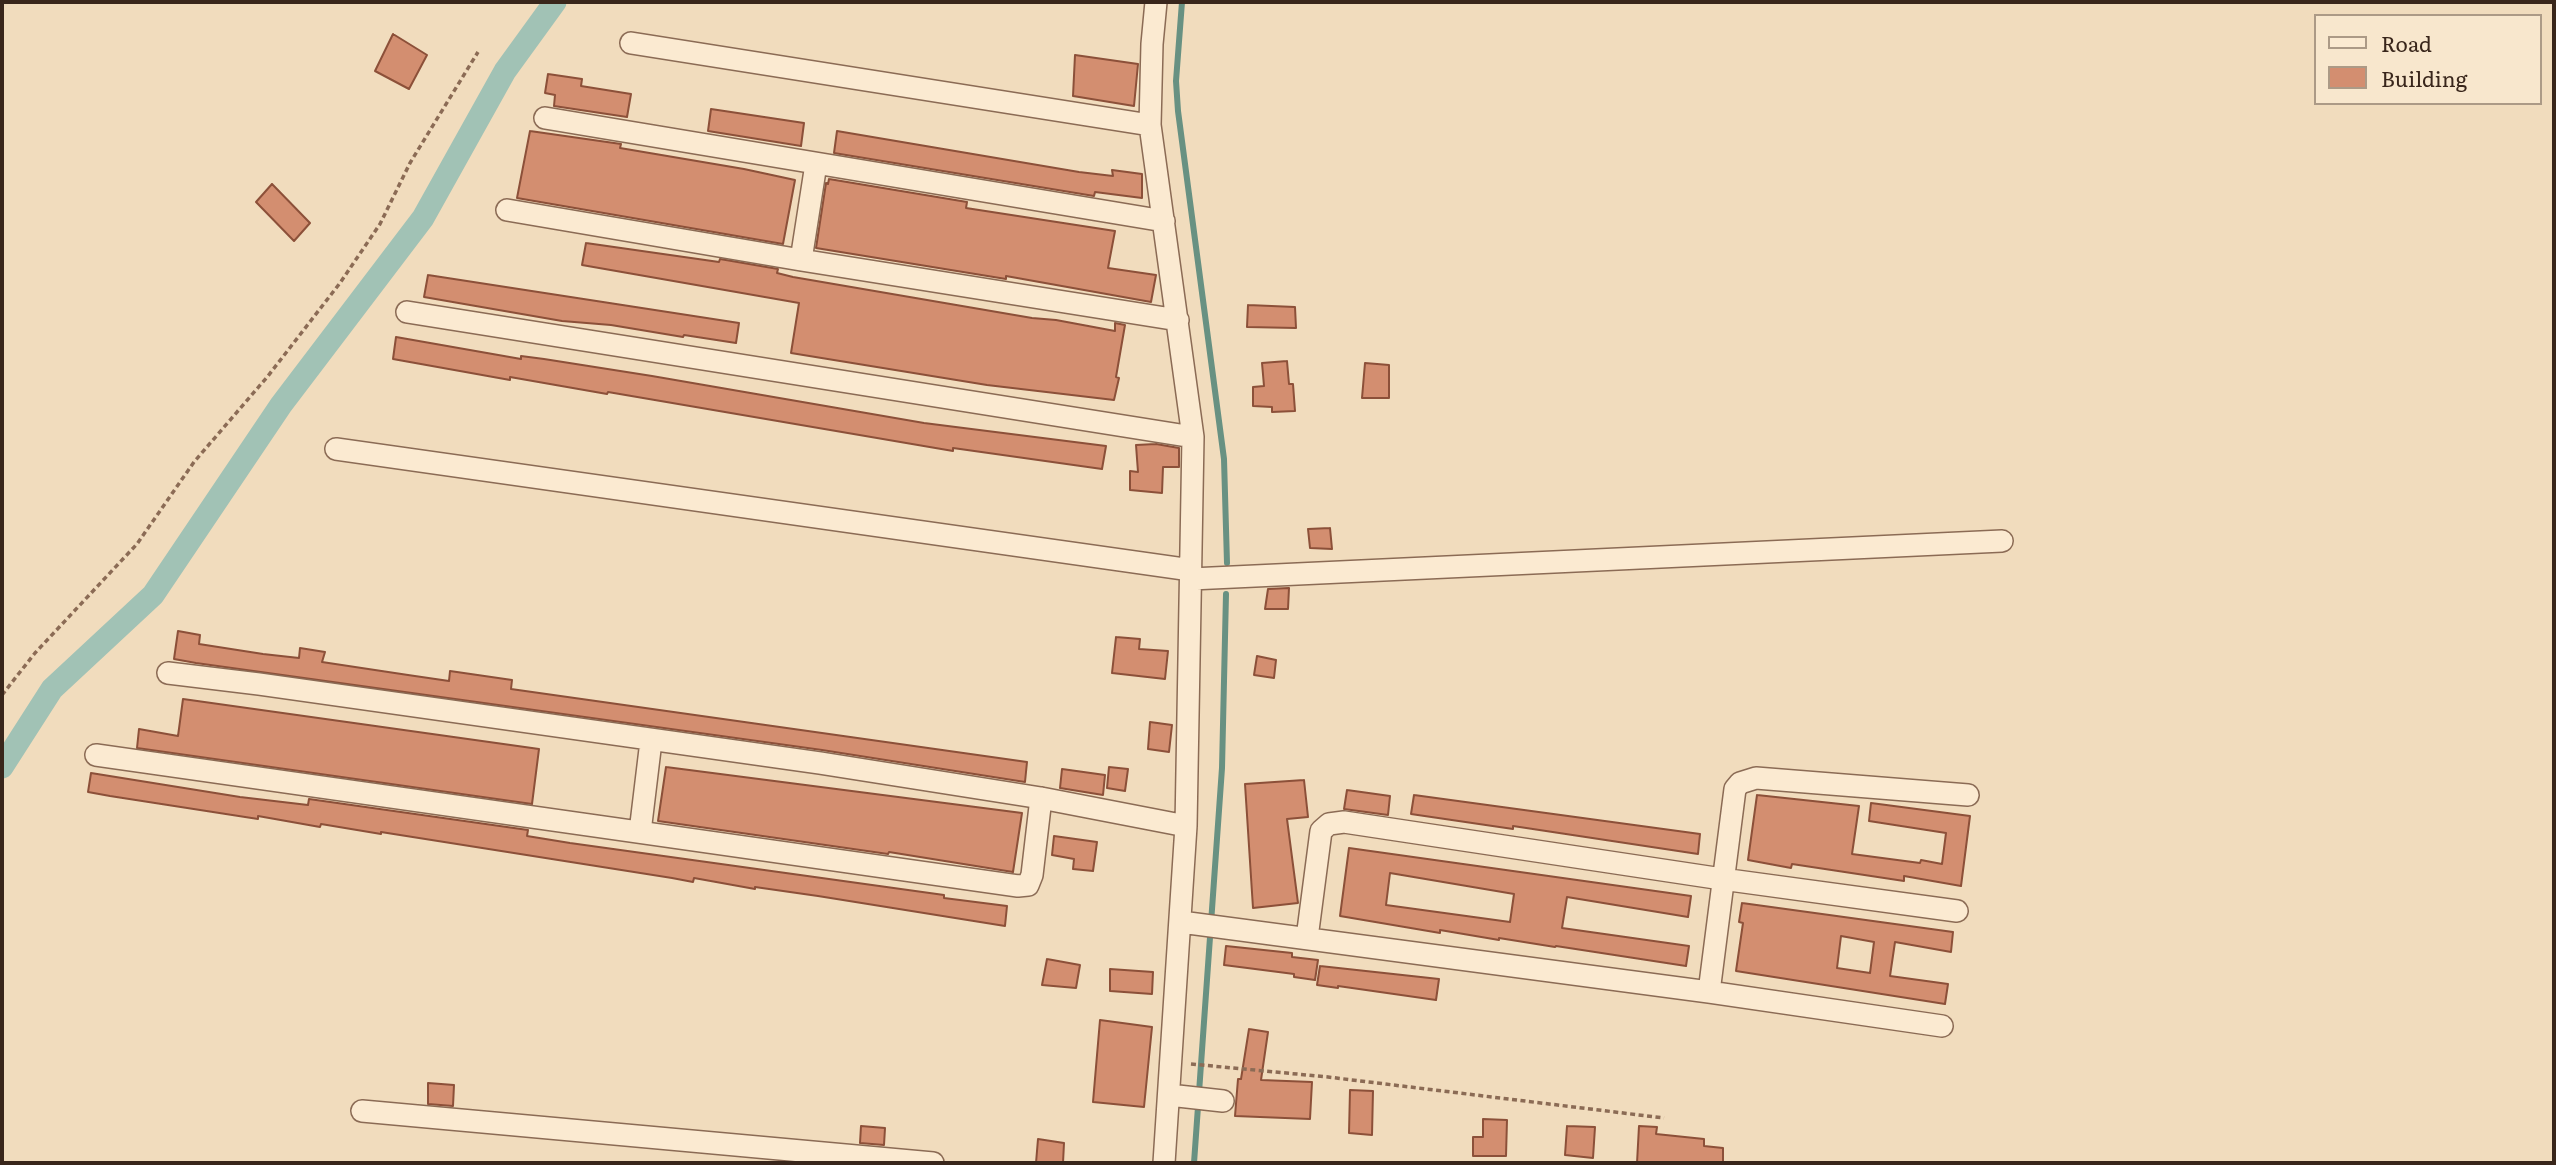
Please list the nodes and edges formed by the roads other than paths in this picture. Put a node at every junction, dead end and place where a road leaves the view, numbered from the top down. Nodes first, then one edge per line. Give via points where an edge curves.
1 (1156, 2) edge
2 (631, 43) dead end
3 (545, 118) dead end
4 (1150, 125) junction
5 (816, 164) junction
6 (507, 210) dead end
7 (1164, 221) junction
8 (801, 260) junction
9 (407, 312) dead end
10 (1178, 320) junction
11 (1193, 437) junction
12 (336, 449) dead end
13 (2002, 541) dead end
14 (1191, 575) junction
15 (168, 673) dead end
16 (651, 741) junction
17 (96, 755) dead end
18 (1968, 795) dead end
19 (1041, 798) junction
20 (1186, 826) junction
21 (640, 832) junction
22 (1722, 879) junction
23 (1957, 911) dead end
24 (1188, 922) junction
25 (1307, 939) junction
26 (1709, 992) junction
27 (1942, 1026) dead end
28 (1177, 1096) junction
29 (1218, 1100) dead end
30 (362, 1111) dead end
31 (933, 1163) edge
32 (1164, 1163) edge

1 - 4 street
2 - 4 street
3 - 5 street
4 - 7 street
5 - 7 street
5 - 8 street
6 - 8 street
7 - 10 street
8 - 10 street
9 - 11 street
10 - 11 street
11 - 14 street
12 - 14 street
13 - 14 street
14 - 20 street
15 - 16 street
16 - 19 street
16 - 21 street
17 - 21 street
18 - 22 street via 1756,778 1740,783 1735,789
19 - 20 street
19 - 21 street via 1032,874 1028,885 1018,886
20 - 24 street
22 - 23 street
22 - 25 street via 1345,822 1329,824 1321,831
22 - 26 street
24 - 25 street
24 - 28 street
25 - 26 street
26 - 27 street
28 - 29 street
28 - 32 street
30 - 31 street

